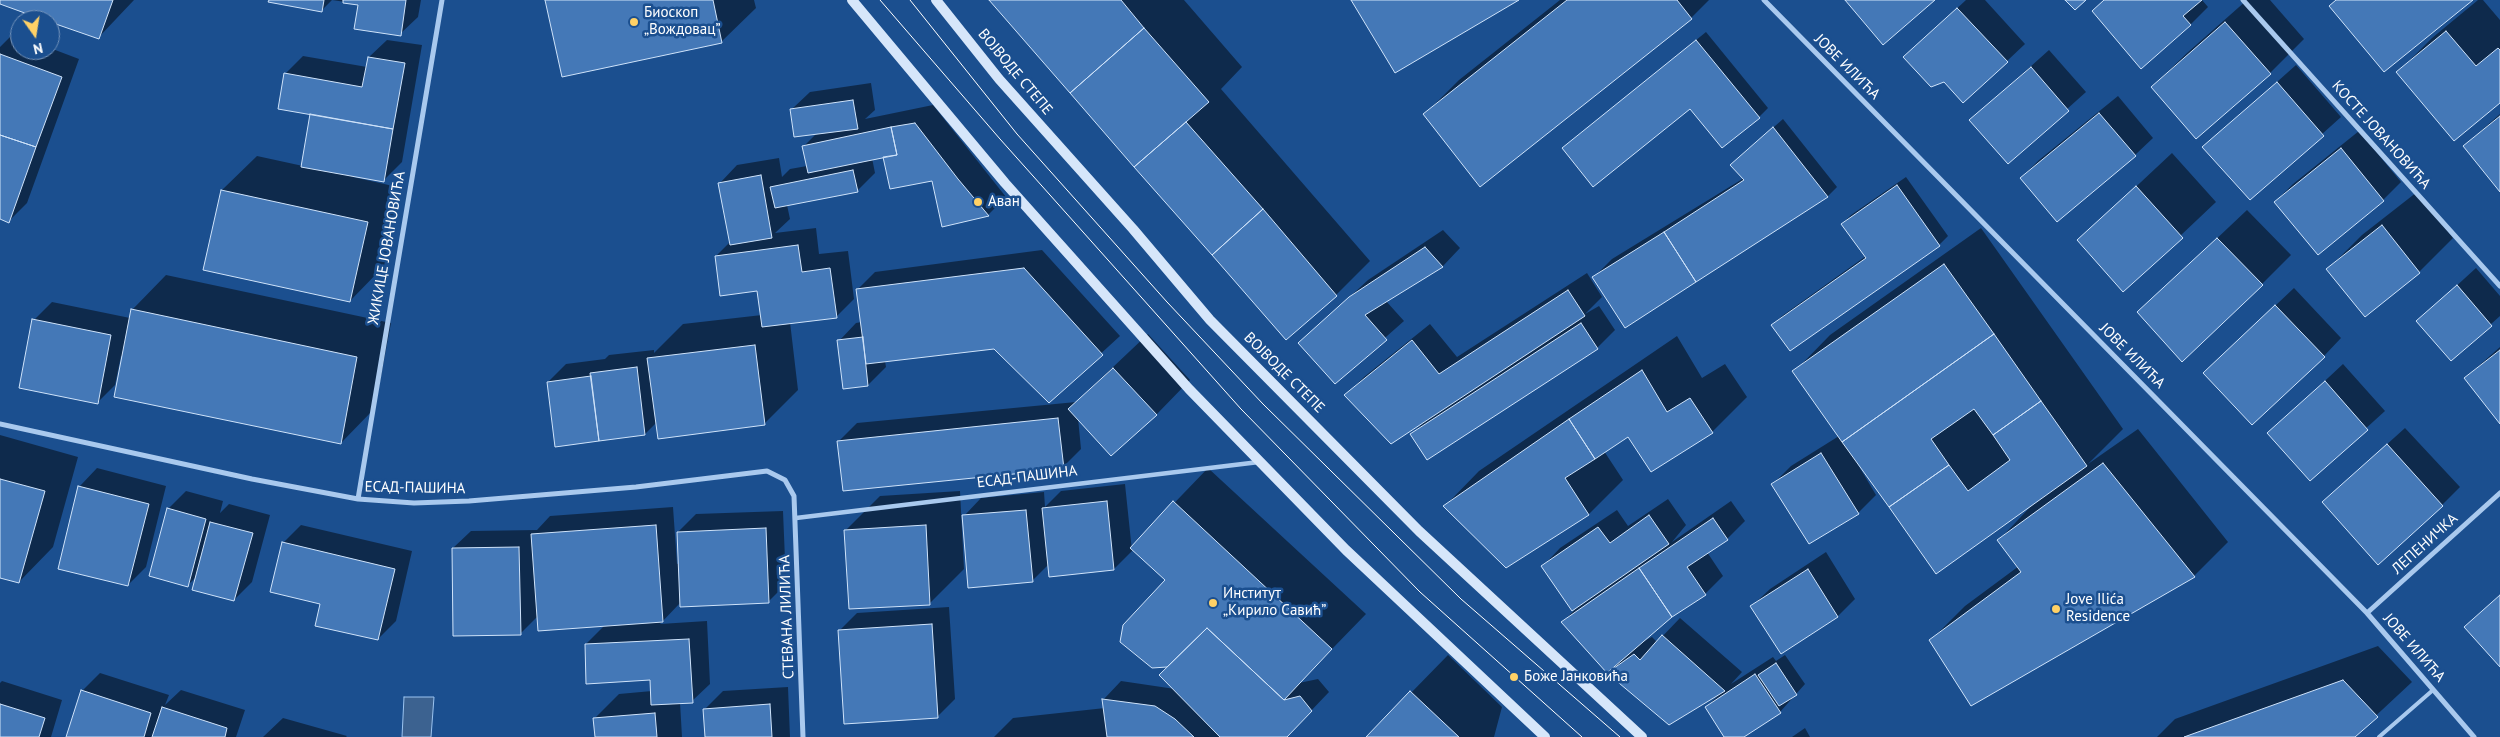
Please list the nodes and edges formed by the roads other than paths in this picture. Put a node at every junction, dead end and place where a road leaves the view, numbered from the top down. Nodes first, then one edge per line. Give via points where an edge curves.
1 (442, 0) edge
2 (852, 0) edge
3 (936, 0) edge
4 (1764, 0) edge
5 (2243, 0) edge
6 (2500, 286) edge
7 (0, 424) edge
8 (1260, 462) junction
9 (2500, 494) edge
10 (794, 496) joint
11 (358, 499) junction
12 (796, 518) junction
13 (2367, 613) junction
14 (2433, 690) junction
15 (803, 737) edge
16 (1545, 737) edge
17 (1642, 737) edge
18 (2379, 737) edge
19 (2474, 737) edge

1 - 11 street, ЖИКИЦЕ ЈОВАНОВИЋА
2 - 8 main road via 1012,190 1189,389
3 - 17 main road, ВОЈВОДЕ СТЕПЕ via 999,78 1210,320 1419,531
4 - 13 street, ЈОВЕ ИЛИЋА
5 - 6 street, КОСТЕ ЈОВАНОВИЋА
7 - 11 street, ЕСАД-ПАШИНА via 252,480
8 - 12 street, ЕСАД-ПАШИНА
8 - 16 main road via 1346,550
9 - 13 street, ЛЕПЕНИЧКА
10 - 11 street, ЕСАД-ПАШИНА via 785,480 767,471 636,487 469,501 414,503
10 - 12 street, СТЕВАНА ЛИЛИЋА
12 - 15 street, СТЕВАНА ЛИЛИЋА
13 - 14 street, ЈОВЕ ИЛИЋА
14 - 18 lane
14 - 19 street, ЈОВЕ ИЛИЋА

